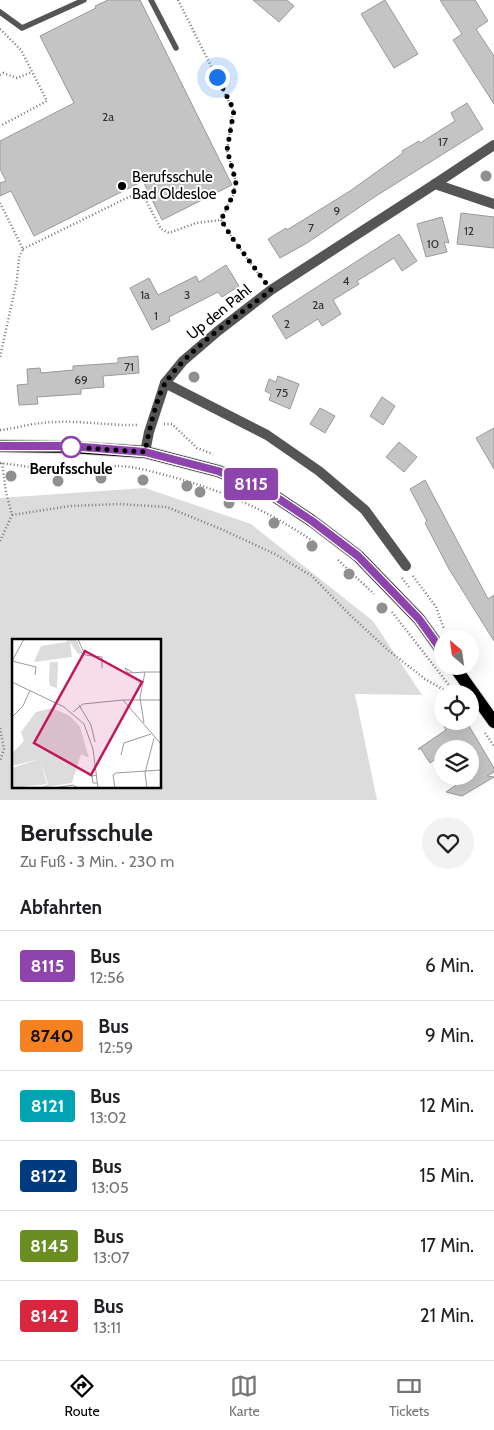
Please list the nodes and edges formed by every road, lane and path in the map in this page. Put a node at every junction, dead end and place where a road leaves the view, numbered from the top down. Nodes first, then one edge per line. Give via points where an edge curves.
1 (84, 0) edge
2 (151, 0) edge
3 (178, 0) edge
4 (0, 12) edge
5 (0, 29) edge
6 (176, 48) dead end
7 (32, 72) junction
8 (0, 75) edge
9 (0, 126) edge
10 (494, 145) edge
11 (435, 184) junction
12 (0, 203) edge
13 (494, 204) edge
14 (221, 220) junction
15 (23, 249) junction
16 (271, 290) junction
17 (0, 357) edge
18 (165, 383) junction
19 (0, 446) edge
20 (145, 452) junction
21 (1, 463) edge
22 (12, 515) junction
23 (0, 541) edge
24 (318, 544) dead end
25 (333, 554) dead end
26 (406, 566) joint
27 (375, 595) dead end
28 (389, 608) dead end
29 (444, 630) edge
30 (434, 640) edge
31 (460, 675) edge
32 (435, 685) edge
33 (449, 685) edge
34 (494, 722) edge
35 (0, 728) edge
36 (0, 760) edge

1 - 4 lane via 22,28
2 - 6 lane
3 - 14 path via 234,110 227,150 236,182
5 - 7 path via 21,50
7 - 8 path via 17,78
7 - 9 path via 48,101
10 - 11 street, Up den Pahl
11 - 13 street
11 - 16 street, Up den Pahl
12 - 15 path
14 - 15 path via 196,223 169,233 161,229 142,191
14 - 16 path
15 - 17 path
16 - 18 street, Up den Pahl via 183,361
18 - 20 street, Up den Pahl
18 - 26 street via 267,435 319,471 364,510
19 - 20 main road via 70,446
20 - 30 main road via 218,471 264,489 304,515 358,556 419,619
21 - 22 path
21 - 24 path via 82,471 118,466 153,472 247,502 288,523
22 - 23 path
22 - 32 path via 70,506 119,504 167,507 222,529 312,576 388,650
25 - 27 path
26 - 29 path via 436,607
28 - 33 path
31 - 34 main road
35 - 36 path via 4,748

